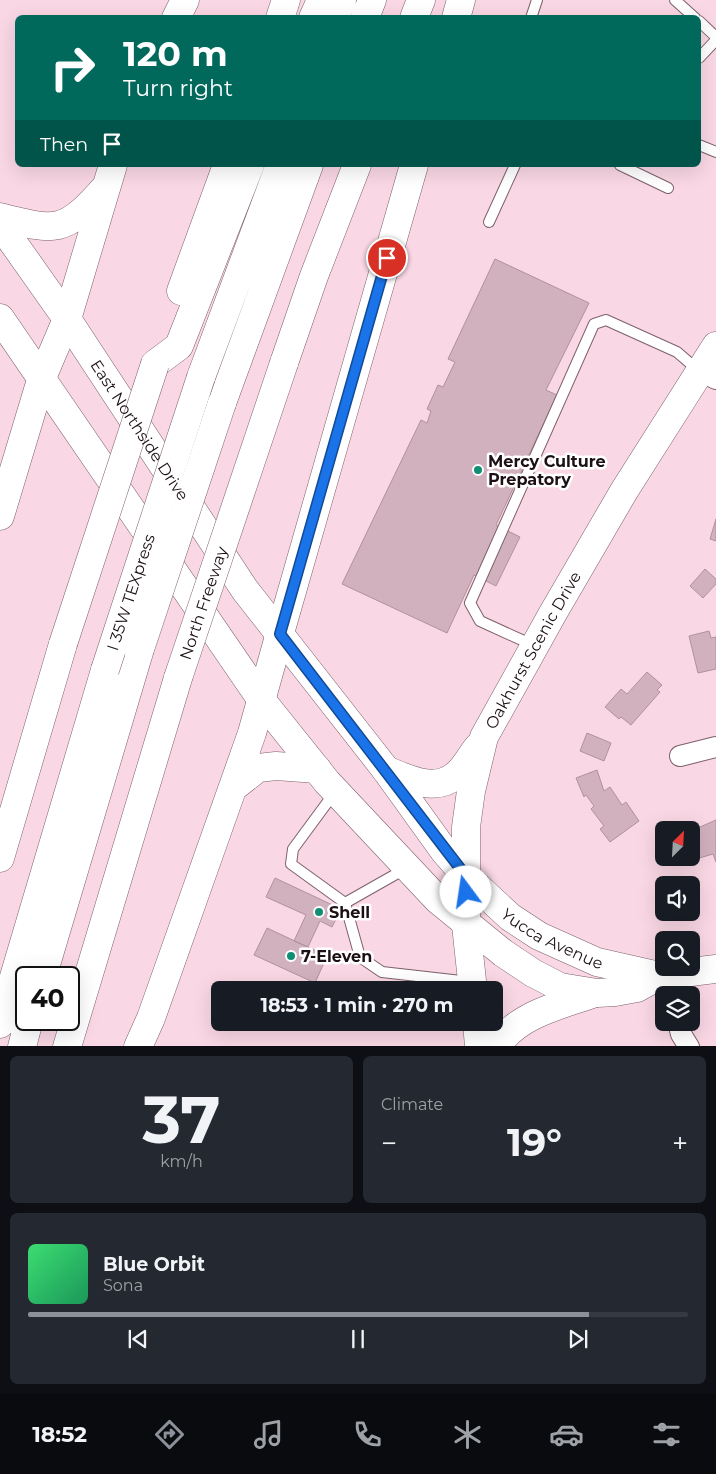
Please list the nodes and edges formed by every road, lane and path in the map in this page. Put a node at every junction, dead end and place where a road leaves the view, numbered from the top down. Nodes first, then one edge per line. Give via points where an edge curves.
1 (185, 0) edge
2 (286, 0) edge
3 (321, 0) edge
4 (342, 0) edge
5 (372, 0) edge
6 (421, 0) edge
7 (461, 0) edge
8 (537, 0) edge
9 (675, 0) edge
10 (178, 15) edge
11 (281, 15) edge
12 (314, 15) edge
13 (336, 15) edge
14 (366, 15) edge
15 (415, 15) edge
16 (457, 15) edge
17 (532, 15) edge
18 (691, 15) edge
19 (701, 23) edge
20 (716, 38) edge
21 (701, 56) edge
22 (701, 146) edge
23 (716, 152) edge
24 (226, 167) edge
25 (249, 167) edge
26 (279, 167) edge
27 (307, 167) edge
28 (356, 167) edge
29 (413, 167) edge
30 (514, 167) edge
31 (624, 167) edge
32 (110, 175) edge
33 (668, 188) dead end
34 (0, 217) edge
35 (489, 222) dead end
36 (0, 224) edge
37 (0, 318) edge
38 (67, 319) junction
39 (173, 339) junction
40 (716, 346) edge
41 (708, 375) edge
42 (41, 380) junction
43 (0, 516) edge
44 (280, 634) junction
45 (535, 646) junction
46 (263, 702) junction
47 (484, 737) junction
48 (716, 747) edge
49 (680, 756) dead end
50 (317, 770) junction
51 (386, 770) junction
52 (235, 786) junction
53 (336, 792) junction
54 (0, 858) edge
55 (407, 867) junction
56 (466, 876) junction
57 (345, 903) junction
58 (466, 925) junction
59 (46, 966) edge
60 (716, 969) edge
61 (440, 981) edge
62 (472, 981) edge
63 (670, 982) edge
64 (596, 993) junction
65 (0, 1024) edge
66 (26, 1031) edge
67 (478, 1031) edge
68 (680, 1031) edge
69 (22, 1046) edge
70 (66, 1046) edge
71 (138, 1046) edge
72 (480, 1046) edge
73 (497, 1046) edge
74 (689, 1046) edge

1 - 10 main road
2 - 11 main road
3 - 12 main road
4 - 13 main road
5 - 14 main road
6 - 15 main road
7 - 16 main road
8 - 17 lane
9 - 18 lane
19 - 20 lane
20 - 21 lane
22 - 23 lane
24 - 39 main road
25 - 39 main road
26 - 65 main road, I 35W TEXpress, bridge via 201,377 105,670
27 - 59 main road, I 35W TEXpress, bridge via 222,403 139,652
28 - 70 main road, North Freeway, bridge via 314,276 178,678
29 - 44 main road
30 - 35 lane
31 - 33 lane
32 - 34 main road via 80,216 59,226 38,227
32 - 38 main road
36 - 38 main road, East Northside Drive
37 - 42 main road
38 - 42 main road
38 - 44 main road, East Northside Drive via 245,590
39 - 54 main road, bridge via 155,364 63,644
40 - 41 main road, Oakhurst Scenic Drive
41 - 45 main road, Oakhurst Scenic Drive via 624,491
41 - 45 lane via 677,352 606,320 594,324 470,603 480,620
42 - 43 main road
42 - 46 main road
44 - 46 main road
44 - 51 main road, Yucca Avenue
45 - 47 main road, Oakhurst Scenic Drive
46 - 50 main road, Yucca Avenue
46 - 52 main road
47 - 51 main road via 456,775 439,785 418,782
47 - 56 main road, Oakhurst Scenic Drive via 466,827
48 - 49 street
50 - 52 main road via 276,766 258,768
50 - 53 main road, Yucca Avenue
51 - 56 main road, Yucca Avenue
52 - 71 main road
53 - 55 main road, Yucca Avenue
53 - 57 lane via 293,849 291,864
55 - 57 lane
55 - 58 main road, Yucca Avenue
56 - 58 main road, Oakhurst Scenic Drive
56 - 63 main road, Yucca Avenue via 510,917 539,936 598,962
57 - 61 lane via 360,957 382,972
58 - 62 main road, Oakhurst Scenic Drive
58 - 64 main road, Yucca Avenue via 533,973 560,987
60 - 63 main road, Yucca Avenue
63 - 64 main road, Yucca Avenue
64 - 73 main road via 532,1016 514,1028
66 - 69 main road
67 - 72 main road
68 - 74 street

